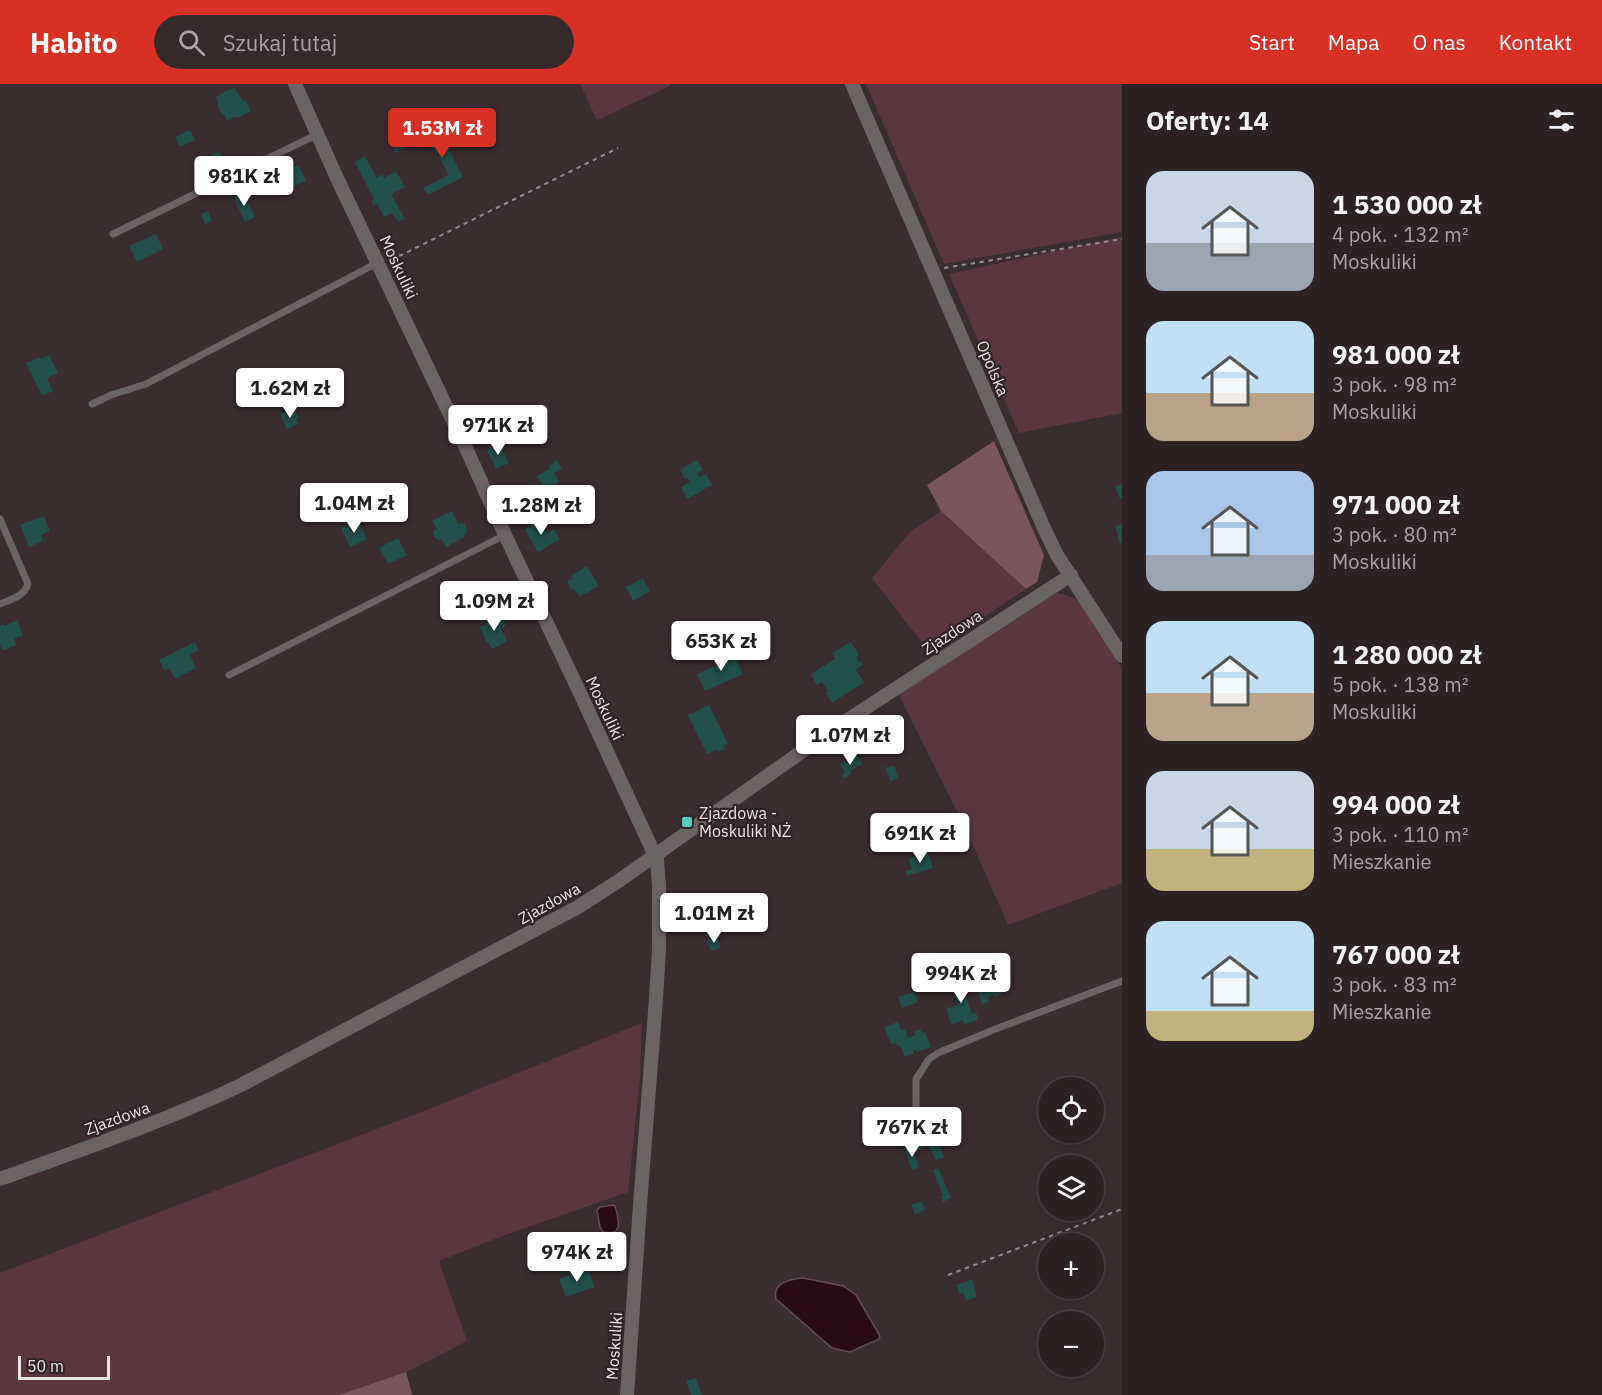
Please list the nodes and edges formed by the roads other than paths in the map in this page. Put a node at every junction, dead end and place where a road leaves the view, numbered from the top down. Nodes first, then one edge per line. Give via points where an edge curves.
1 (295, 84) edge
2 (852, 84) edge
3 (318, 134) junction
4 (113, 234) dead end
5 (379, 264) junction
6 (92, 404) dead end
7 (0, 519) edge
8 (505, 536) junction
9 (1071, 575) junction
10 (0, 604) edge
11 (1122, 656) edge
12 (229, 675) dead end
13 (655, 855) junction
14 (1122, 981) edge
15 (916, 1116) dead end
16 (0, 1179) edge
17 (627, 1395) edge

1 - 3 street, Moskuliki
2 - 9 street, Opolska via 1043,526
3 - 4 lane
3 - 5 street, Moskuliki
5 - 6 lane via 146,384
5 - 8 street, Moskuliki
7 - 10 lane via 28,584 19,596
8 - 12 lane
8 - 13 street, Moskuliki
9 - 11 street, Opolska
9 - 13 street, Zjazdowa via 846,721
13 - 16 street, Zjazdowa via 561,916 238,1086 181,1112
13 - 17 street, Moskuliki via 659,873 659,950
14 - 15 lane via 938,1053 916,1078

